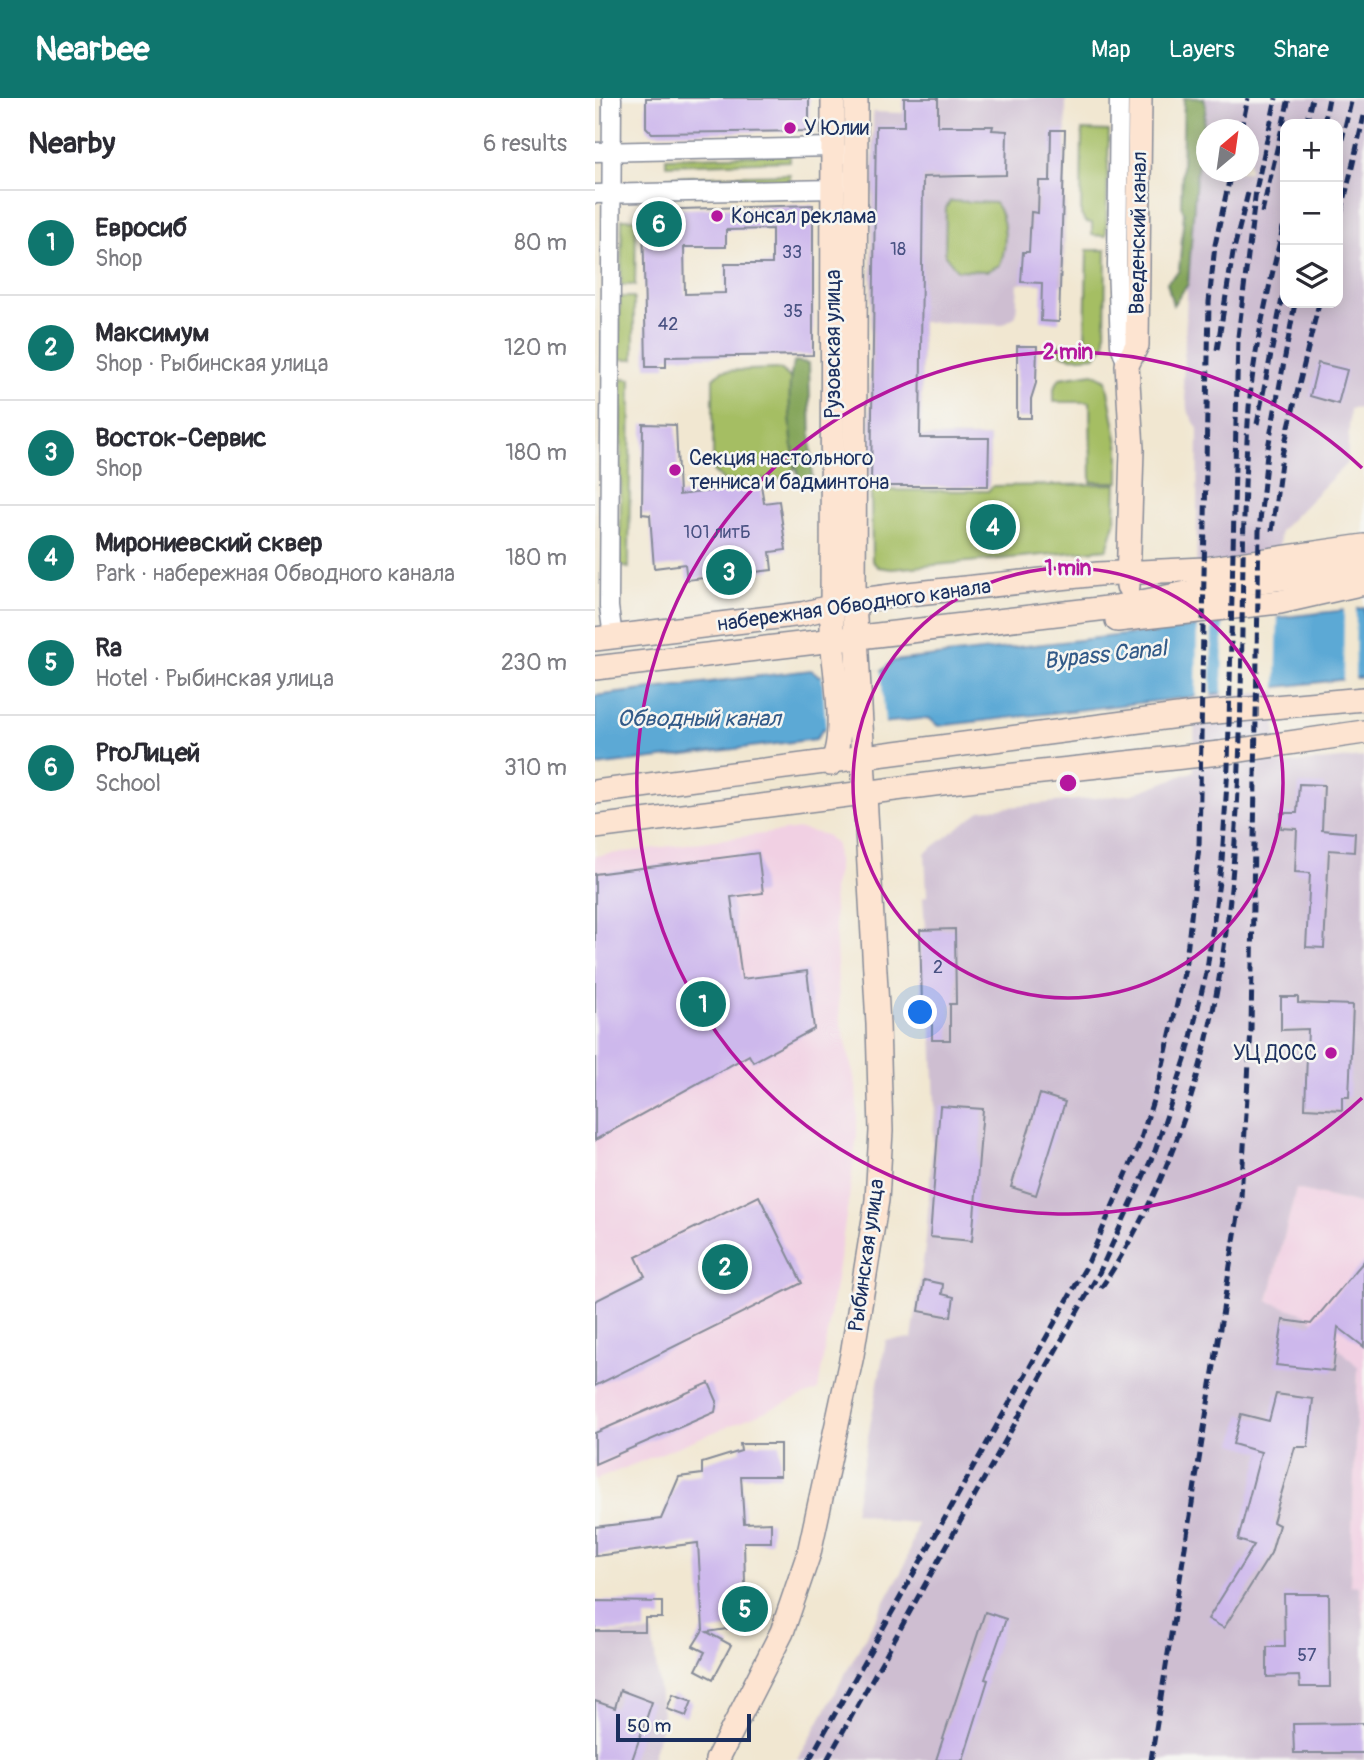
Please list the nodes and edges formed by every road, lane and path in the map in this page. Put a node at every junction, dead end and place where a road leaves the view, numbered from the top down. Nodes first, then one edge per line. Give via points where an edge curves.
1 (612, 98) edge
2 (832, 98) edge
3 (856, 98) edge
4 (1119, 98) edge
5 (1139, 98) edge
6 (832, 147) junction
7 (603, 152) edge
8 (855, 168) junction
9 (833, 189) junction
10 (603, 194) edge
11 (1127, 365) junction
12 (1364, 546) edge
13 (1364, 567) edge
14 (1130, 573) junction
15 (1364, 583) edge
16 (843, 605) junction
17 (1031, 617) junction
18 (604, 638) edge
19 (844, 639) junction
20 (595, 668) edge
21 (1364, 699) edge
22 (849, 728) junction
23 (1364, 732) edge
24 (863, 760) junction
25 (831, 764) junction
26 (595, 792) edge
27 (866, 794) junction
28 (595, 827) edge
29 (717, 1760) edge

1 - 7 street
2 - 6 main road, Рузовская улица
3 - 8 main road, Рузовская улица
4 - 11 street, Введенский канал via 1119,345
5 - 11 main road, Введенский канал via 1137,345
6 - 7 street
6 - 8 street
6 - 9 main road, Рузовская улица
7 - 10 street
8 - 9 street
8 - 16 main road, Рузовская улица
9 - 10 street
9 - 16 main road, Рузовская улица
10 - 18 street via 609,607
11 - 14 main road, Введенский канал via 1132,449
12 - 14 main road, набережная Обводного канала via 1268,562
13 - 17 main road, набережная Обводного канала
14 - 16 main road, набережная Обводного канала
14 - 17 main road via 1124,592
15 - 17 main road, набережная Обводного канала via 1280,602 1217,610 1086,622
16 - 18 main road, набережная Обводного канала
16 - 19 main road, Рузовская улица
17 - 19 main road, набережная Обводного канала
19 - 20 main road, набережная Обводного канала
19 - 22 main road, Рузовская улица
21 - 24 main road via 1193,714
22 - 24 main road, Рыбинская улица
22 - 25 main road
23 - 27 main road via 1233,752
24 - 25 main road
24 - 27 main road, Рыбинская улица
25 - 26 main road
27 - 28 main road
27 - 29 main road, Рыбинская улица via 881,1131 869,1257 829,1464 798,1589 768,1661

